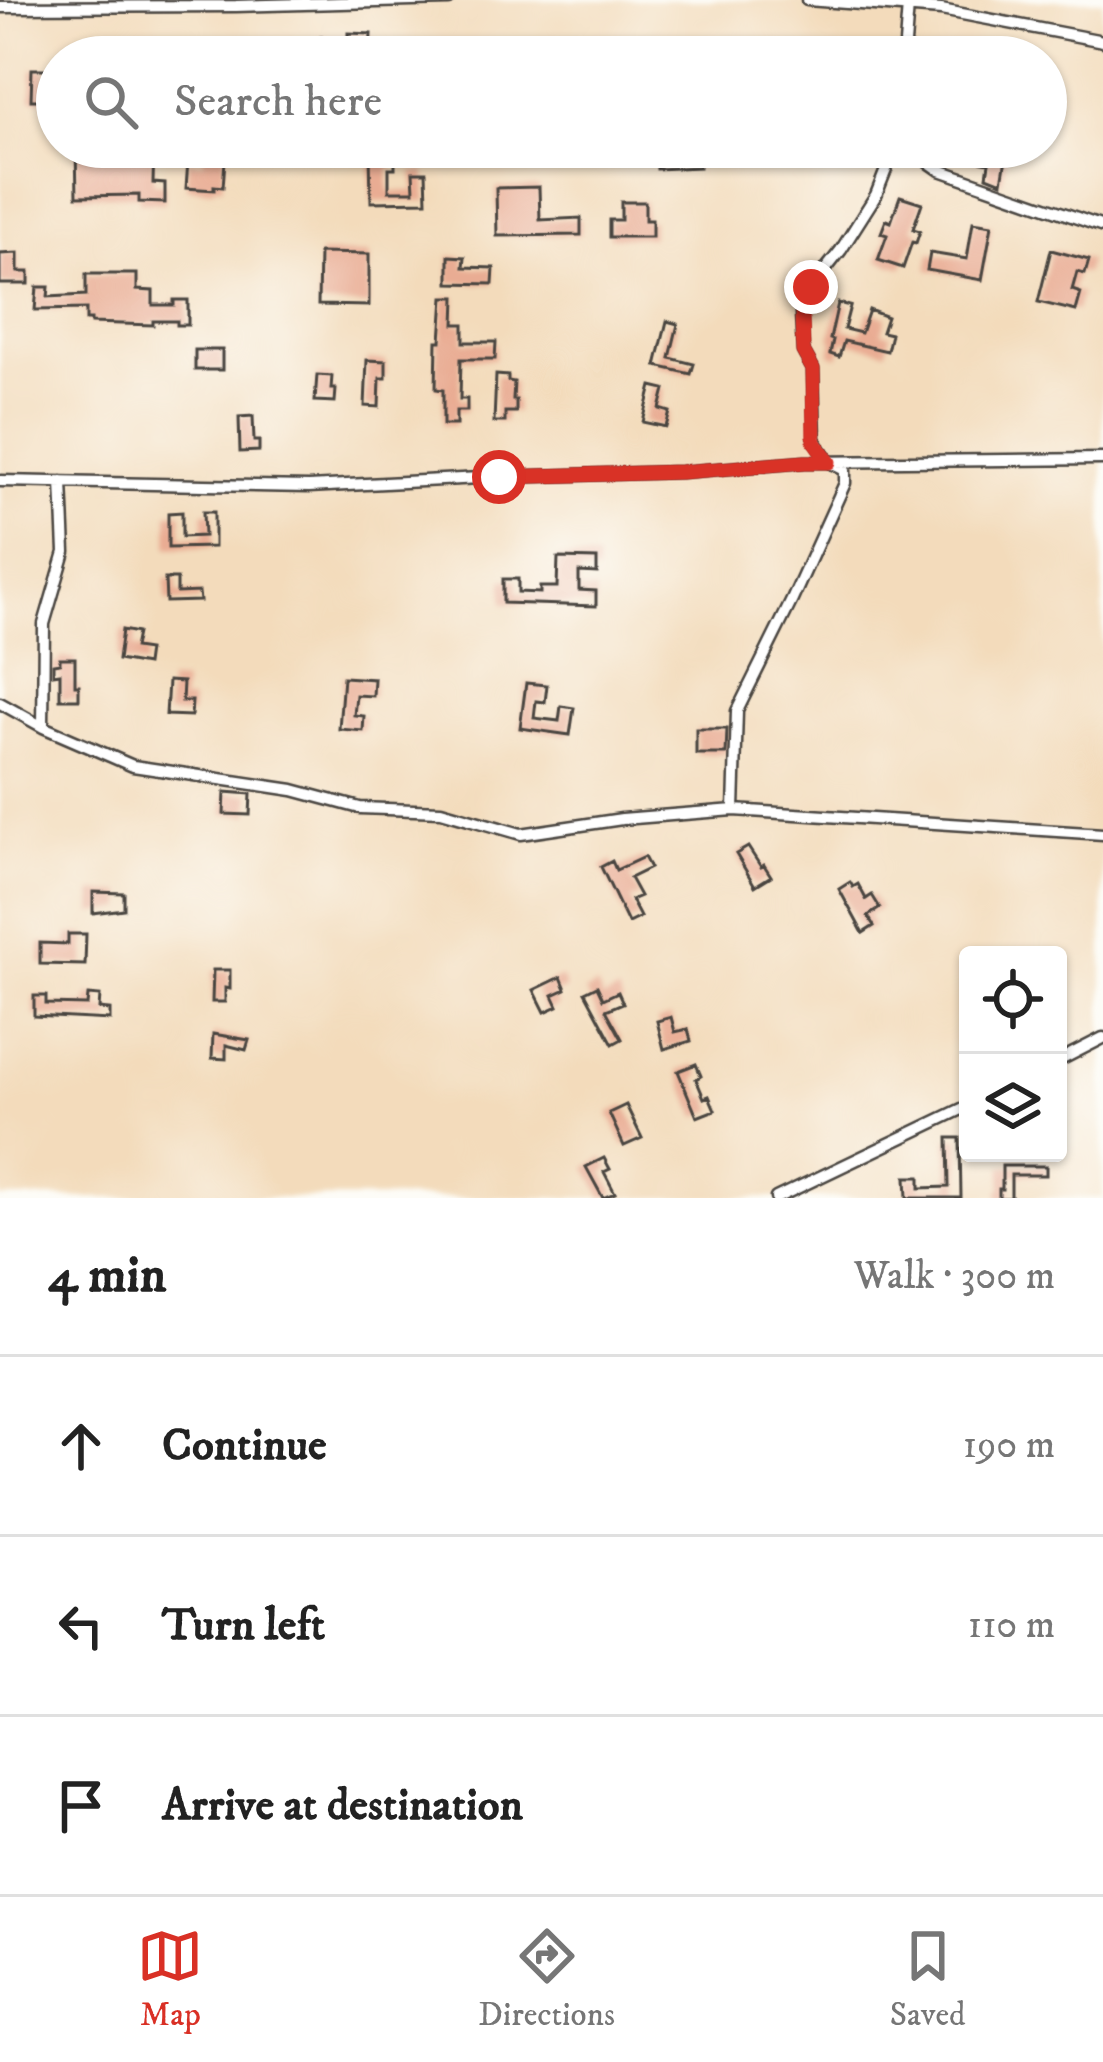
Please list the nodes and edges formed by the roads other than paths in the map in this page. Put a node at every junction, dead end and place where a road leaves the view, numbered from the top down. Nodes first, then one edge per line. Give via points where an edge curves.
1 (449, 0) edge
2 (807, 0) edge
3 (943, 5) edge
4 (908, 6) junction
5 (0, 7) edge
6 (906, 36) edge
7 (1103, 41) edge
8 (887, 168) edge
9 (937, 168) edge
10 (1103, 227) edge
11 (1103, 459) edge
12 (829, 462) junction
13 (0, 481) edge
14 (62, 482) junction
15 (0, 703) edge
16 (43, 727) junction
17 (734, 810) junction
18 (1103, 834) edge
19 (1103, 1038) edge
20 (1067, 1056) edge
21 (959, 1110) edge
22 (776, 1198) edge

1 - 5 street
2 - 4 street
3 - 4 street
3 - 7 street
4 - 6 street
8 - 12 street via 802,314 814,441
9 - 10 street
11 - 12 street
12 - 14 street via 309,487
12 - 17 street via 845,470 845,483 737,711
13 - 14 street
14 - 16 street via 65,552 44,624
15 - 16 street
16 - 17 street via 133,766 360,808 441,812 520,834
17 - 18 street
19 - 20 street
21 - 22 street

